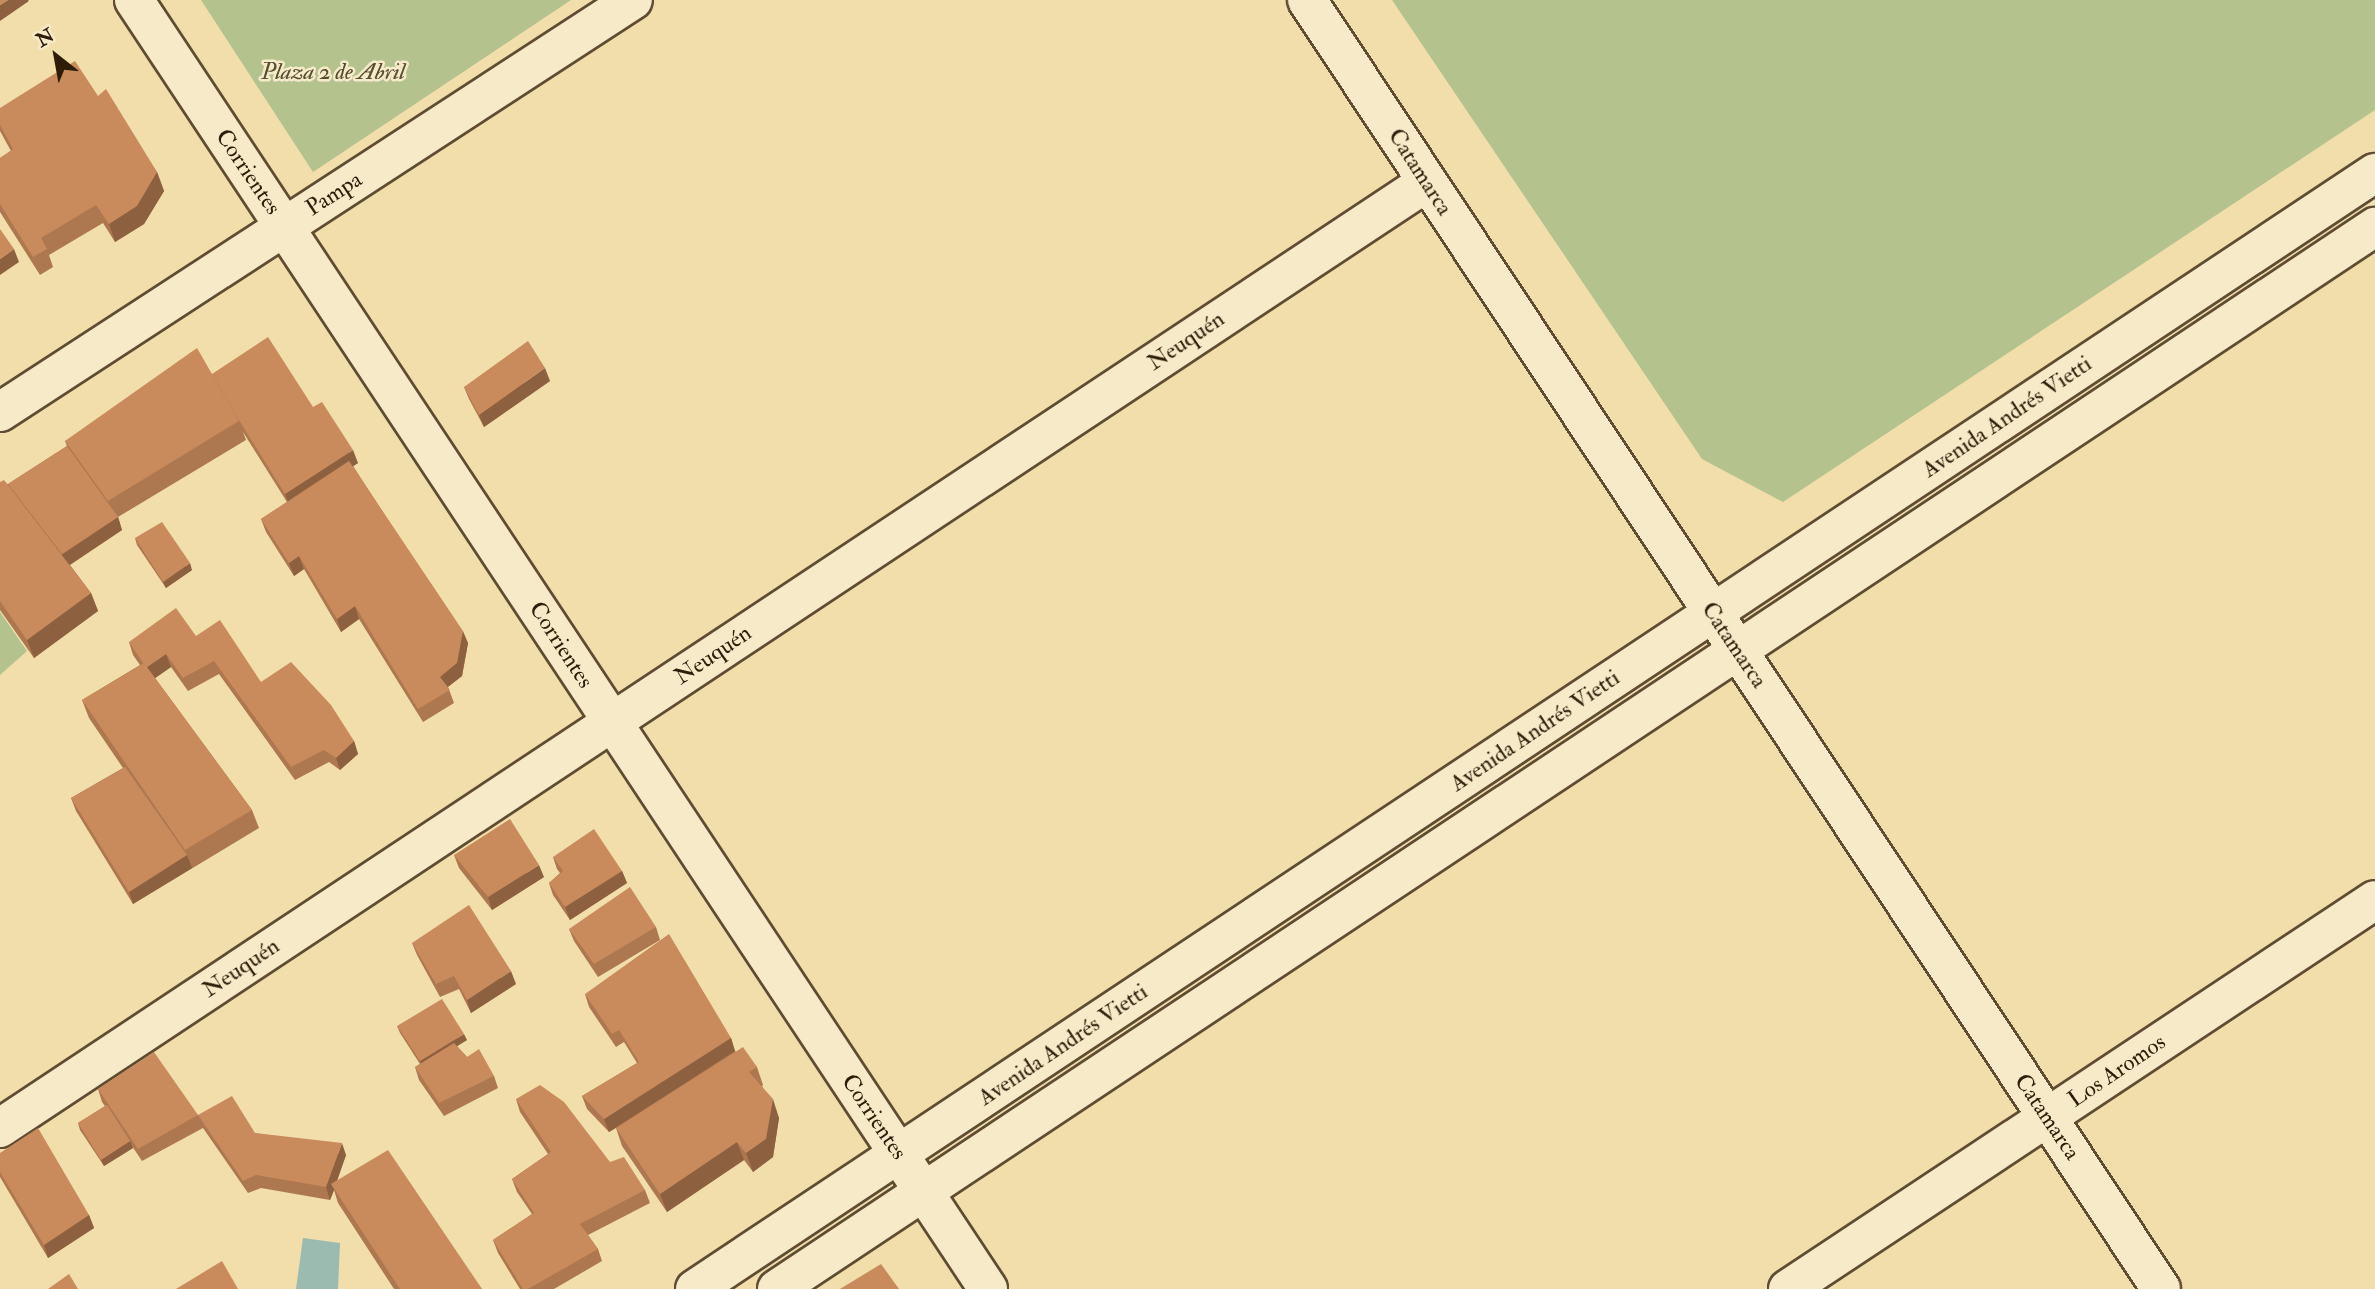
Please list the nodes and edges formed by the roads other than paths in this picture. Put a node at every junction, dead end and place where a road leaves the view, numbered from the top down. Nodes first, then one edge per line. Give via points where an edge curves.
1 (134, 0) edge
2 (633, 0) edge
3 (1307, 0) edge
4 (2375, 173) edge
5 (1427, 182) junction
6 (285, 226) junction
7 (2375, 227) edge
8 (0, 412) edge
9 (1713, 612) junction
10 (1738, 650) junction
11 (612, 722) junction
12 (2375, 900) edge
13 (2047, 1117) junction
14 (0, 1128) edge
15 (898, 1154) junction
16 (923, 1192) junction
17 (695, 1289) edge
18 (777, 1289) edge
19 (988, 1289) edge
20 (1788, 1289) edge
21 (2161, 1289) edge

1 - 6 street, Corrientes
2 - 6 street, Pampa
3 - 5 street, Catamarca
4 - 9 street, Avenida Andrés Vietti
5 - 9 street, Catamarca
5 - 11 street, Neuquén
6 - 8 street, Pampa
6 - 11 street, Corrientes
7 - 10 street, Avenida Andrés Vietti
9 - 10 street, Catamarca
9 - 15 street, Avenida Andrés Vietti
10 - 13 street, Catamarca
10 - 16 street, Avenida Andrés Vietti
11 - 14 street, Neuquén
11 - 15 street, Corrientes
12 - 13 street, Los Aromos
13 - 20 street, Los Aromos
13 - 21 street, Catamarca
15 - 16 street, Corrientes
15 - 17 street, Avenida Andrés Vietti
16 - 18 street, Avenida Andrés Vietti
16 - 19 street, Corrientes

